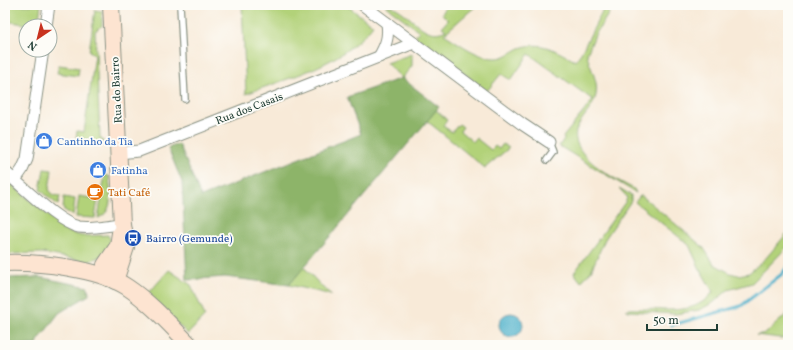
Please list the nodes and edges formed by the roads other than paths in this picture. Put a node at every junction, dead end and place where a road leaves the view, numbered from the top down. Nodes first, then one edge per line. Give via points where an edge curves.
1 (49, 5) edge
2 (111, 5) edge
3 (180, 5) edge
4 (363, 5) edge
5 (47, 18) edge
6 (387, 23) junction
7 (414, 43) junction
8 (379, 57) junction
9 (41, 58) edge
10 (185, 99) dead end
11 (549, 142) joint
12 (118, 153) junction
13 (547, 160) dead end
14 (5, 172) edge
15 (15, 180) junction
16 (122, 224) junction
17 (112, 254) junction
18 (5, 264) edge
19 (78, 270) junction
20 (111, 279) junction
21 (190, 345) edge

1 - 5 street
2 - 12 street, Rua do Bairro
3 - 10 lane
4 - 6 street
6 - 7 street
6 - 8 street via 389,34
7 - 8 street, Rua dos Casais
7 - 11 street
8 - 12 street, Rua dos Casais via 139,151
9 - 15 street via 27,159
11 - 13 lane via 553,152
12 - 16 street, Rua do Bairro
14 - 15 street
15 - 16 street via 72,225 93,227
16 - 17 street, Rua do Bairro via 118,246
16 - 20 street, Rua do Bairro via 126,247
17 - 19 street via 96,264
17 - 20 street, Rua do Bairro via 105,265
18 - 19 street via 42,264
19 - 20 street
20 - 21 street via 145,301

